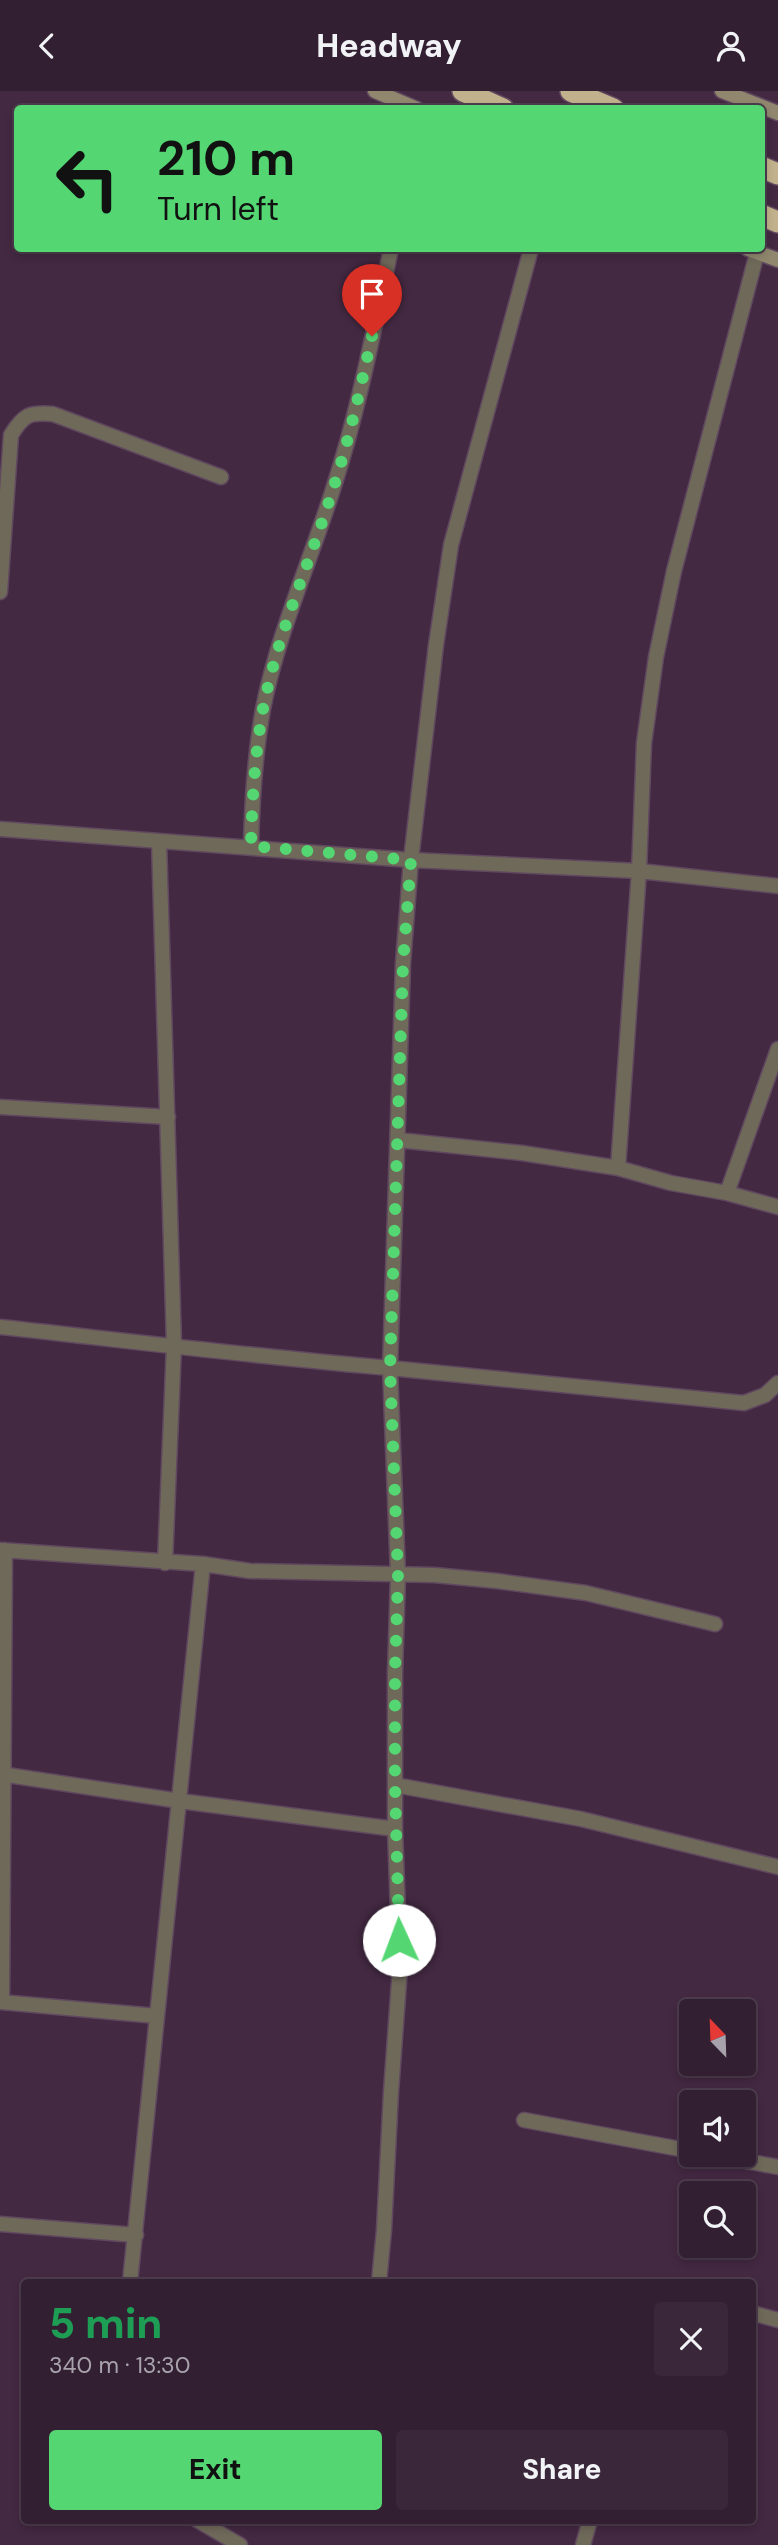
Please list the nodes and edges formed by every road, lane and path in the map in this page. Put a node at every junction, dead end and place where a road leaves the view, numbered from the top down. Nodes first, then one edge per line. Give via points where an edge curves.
1 (375, 91) edge
2 (463, 91) edge
3 (571, 91) edge
4 (722, 91) edge
5 (408, 105) edge
6 (494, 105) edge
7 (604, 105) edge
8 (758, 105) edge
9 (390, 252) edge
10 (530, 252) edge
11 (753, 252) edge
12 (756, 252) edge
13 (778, 260) edge
14 (221, 477) dead end
15 (0, 592) edge
16 (0, 829) edge
17 (159, 841) junction
18 (251, 846) junction
19 (411, 860) junction
20 (639, 871) junction
21 (778, 886) edge
22 (778, 1049) edge
23 (0, 1107) edge
24 (168, 1117) junction
25 (398, 1140) junction
26 (618, 1168) junction
27 (727, 1193) junction
28 (778, 1207) edge
29 (0, 1327) edge
30 (174, 1345) junction
31 (390, 1368) junction
32 (778, 1383) edge
33 (2, 1550) edge
34 (165, 1563) junction
35 (203, 1565) junction
36 (398, 1575) junction
37 (715, 1624) dead end
38 (2, 1774) edge
39 (395, 1785) junction
40 (180, 1801) junction
41 (395, 1829) junction
42 (778, 1867) edge
43 (1, 2002) edge
44 (157, 2016) junction
45 (524, 2120) dead end
46 (679, 2149) edge
47 (756, 2163) edge
48 (778, 2167) edge
49 (0, 2224) edge
50 (136, 2235) junction
51 (130, 2279) edge
52 (379, 2279) edge
53 (756, 2314) edge
54 (778, 2319) edge
55 (204, 2524) edge
56 (589, 2524) edge
57 (240, 2545) edge
58 (583, 2545) edge

1 - 5 main road
2 - 6 highway
3 - 7 highway
4 - 8 main road
9 - 18 street via 341,462 264,708
10 - 19 street via 451,545
11 - 20 street via 656,657 644,743
12 - 13 main road
14 - 15 street via 53,414 35,412 21,419 11,435
16 - 17 street
17 - 18 street
17 - 24 street
18 - 19 street
19 - 20 street
19 - 25 street
20 - 21 street
20 - 26 street
22 - 27 street
23 - 24 street
24 - 30 street
25 - 26 street
25 - 31 street
26 - 27 street
27 - 28 street
29 - 30 street
30 - 31 street
30 - 34 street
31 - 32 street via 744,1403 765,1395
31 - 36 street
33 - 34 street
33 - 38 street
34 - 35 street
35 - 36 street via 250,1571
35 - 40 street
36 - 37 street via 497,1581 586,1594
36 - 39 street
38 - 40 street
38 - 43 street
39 - 41 street
39 - 42 street via 581,1819
40 - 41 street
40 - 44 street
41 - 52 street via 400,1968
43 - 44 street
44 - 50 street
45 - 46 street
47 - 48 street
49 - 50 street
50 - 51 street
53 - 54 street
55 - 57 street
56 - 58 street

